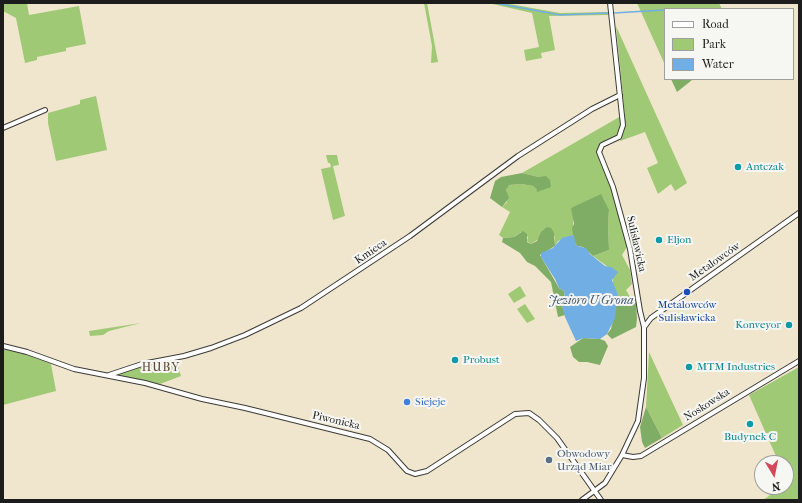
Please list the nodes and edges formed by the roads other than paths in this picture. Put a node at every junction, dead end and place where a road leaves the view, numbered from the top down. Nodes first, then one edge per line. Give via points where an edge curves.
1 (610, 3) edge
2 (620, 95) junction
3 (45, 110) dead end
4 (3, 128) edge
5 (799, 213) edge
6 (644, 327) junction
7 (3, 346) edge
8 (799, 361) edge
9 (109, 375) junction
10 (622, 456) junction
11 (595, 492) junction
12 (582, 500) edge
13 (601, 500) edge

1 - 2 street, Sulisławicka
2 - 6 street, Sulisławicka via 624,119 621,134 617,139 602,145 599,152 613,187 627,237
2 - 9 street, Kmieca via 592,109 518,156 416,232 301,308 211,348 142,364
3 - 4 street
5 - 6 street, Metalowców via 651,318
6 - 10 street, Sulisławicka via 644,378 640,411 634,432
7 - 9 street, Piwonicka via 74,369
8 - 10 street, Noskowska via 641,456
9 - 11 street, Piwonicka via 151,384 202,400 370,439 388,450 407,471 415,474 427,471 515,414 529,413 540,420 557,438
10 - 11 street, Sulisławicka via 608,479
11 - 12 street, Sulisławicka
11 - 13 street, Piwonicka

